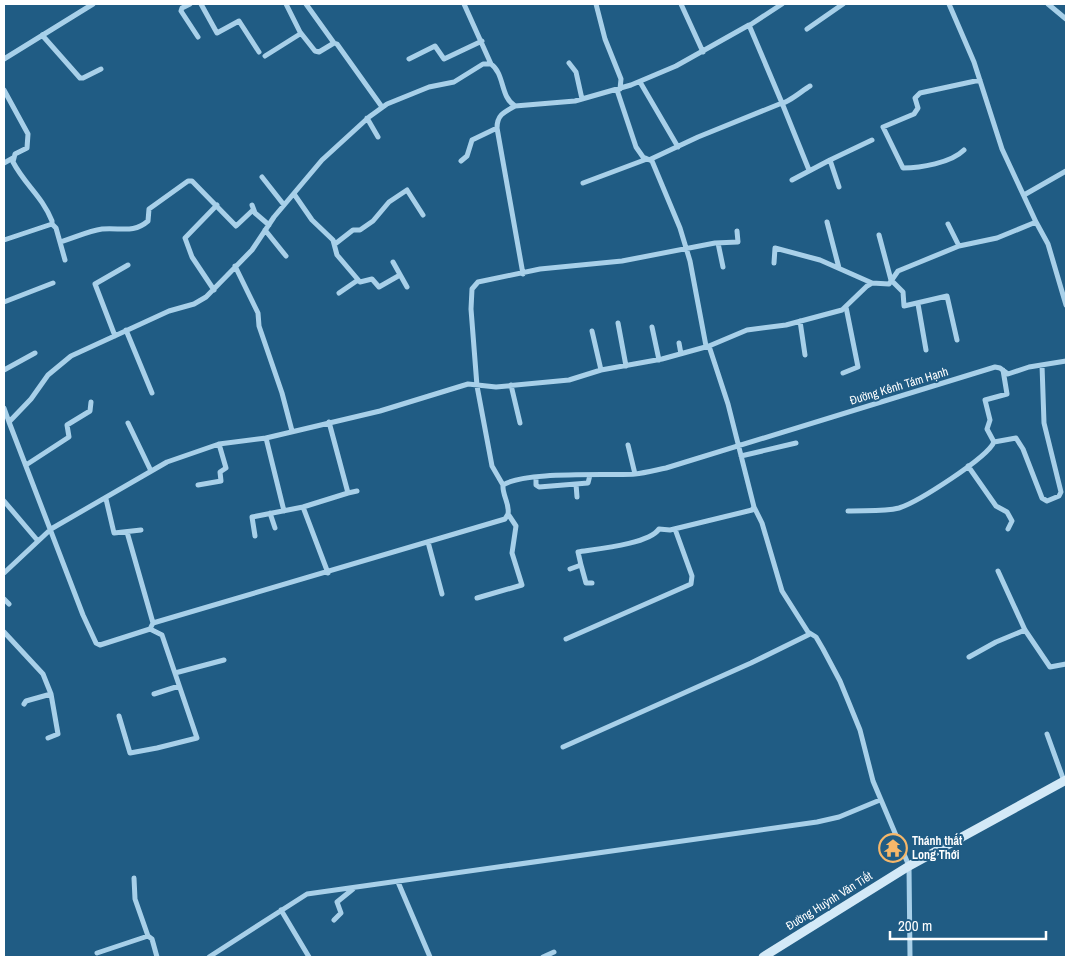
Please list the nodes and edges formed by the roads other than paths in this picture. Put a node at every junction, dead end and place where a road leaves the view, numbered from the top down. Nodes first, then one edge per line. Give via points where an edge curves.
1 (93, 4) edge
2 (190, 4) edge
3 (201, 4) edge
4 (286, 4) edge
5 (306, 4) edge
6 (464, 4) edge
7 (596, 4) edge
8 (681, 4) edge
9 (782, 4) edge
10 (843, 4) edge
11 (949, 4) edge
12 (1048, 4) edge
13 (1066, 19) edge
14 (750, 25) junction
15 (808, 29) dead end
16 (300, 34) junction
17 (42, 36) junction
18 (198, 37) dead end
19 (482, 41) junction
20 (334, 43) junction
21 (259, 52) dead end
22 (703, 52) junction
23 (265, 56) dead end
24 (4, 59) edge
25 (409, 59) dead end
26 (569, 63) dead end
27 (491, 64) junction
28 (101, 69) dead end
29 (980, 80) junction
30 (640, 82) junction
31 (810, 86) dead end
32 (619, 89) junction
33 (4, 90) edge
34 (582, 99) junction
35 (782, 103) junction
36 (514, 106) junction
37 (382, 108) junction
38 (367, 118) junction
39 (497, 128) junction
40 (378, 137) dead end
41 (872, 140) dead end
42 (678, 147) junction
43 (964, 150) dead end
44 (13, 158) junction
45 (649, 159) junction
46 (830, 160) junction
47 (461, 161) dead end
48 (4, 163) edge
49 (809, 170) junction
50 (1066, 171) edge
51 (262, 177) dead end
52 (792, 180) dead end
53 (583, 182) dead end
54 (839, 188) dead end
55 (294, 194) junction
56 (1024, 195) junction
57 (217, 205) junction
58 (284, 205) junction
59 (423, 215) dead end
60 (827, 222) dead end
61 (1036, 222) junction
62 (52, 224) junction
63 (948, 224) dead end
64 (267, 228) junction
65 (737, 231) dead end
66 (879, 235) dead end
67 (4, 240) edge
68 (60, 242) junction
69 (718, 243) junction
70 (335, 244) junction
71 (959, 246) junction
72 (686, 248) junction
73 (286, 256) dead end
74 (64, 260) dead end
75 (393, 262) dead end
76 (774, 263) dead end
77 (128, 265) dead end
78 (235, 266) junction
79 (723, 267) dead end
80 (839, 268) junction
81 (523, 274) junction
82 (400, 275) junction
83 (358, 280) junction
84 (891, 280) junction
85 (53, 282) dead end
86 (872, 283) junction
87 (407, 288) dead end
88 (214, 290) junction
89 (340, 293) dead end
90 (4, 302) edge
91 (918, 304) junction
92 (1066, 305) edge
93 (846, 307) junction
94 (800, 321) junction
95 (618, 324) dead end
96 (652, 328) dead end
97 (126, 330) junction
98 (592, 331) dead end
99 (115, 336) junction
100 (957, 340) dead end
101 (679, 343) dead end
102 (707, 346) junction
103 (926, 350) dead end
104 (35, 353) dead end
105 (681, 354) junction
106 (805, 355) dead end
107 (659, 360) junction
108 (1066, 361) edge
109 (1042, 365) junction
110 (626, 366) junction
111 (4, 370) edge
112 (601, 370) junction
113 (1003, 370) junction
114 (842, 373) dead end
115 (510, 385) junction
116 (477, 386) junction
117 (152, 393) dead end
118 (90, 402) dead end
119 (4, 408) edge
120 (9, 422) junction
121 (329, 422) junction
122 (128, 423) dead end
123 (520, 424) dead end
124 (292, 431) junction
125 (266, 438) junction
126 (994, 442) junction
127 (796, 443) dead end
128 (219, 444) junction
129 (628, 445) dead end
130 (738, 446) junction
131 (742, 456) junction
132 (26, 465) junction
133 (968, 466) junction
134 (151, 471) junction
135 (590, 474) junction
136 (635, 474) junction
137 (536, 478) junction
138 (576, 484) junction
139 (198, 485) dead end
140 (503, 485) junction
141 (357, 491) dead end
142 (348, 493) junction
143 (578, 497) dead end
144 (106, 499) junction
145 (4, 501) edge
146 (303, 507) junction
147 (754, 507) junction
148 (284, 511) junction
149 (848, 511) dead end
150 (270, 513) junction
151 (508, 514) junction
152 (275, 528) dead end
153 (675, 528) junction
154 (51, 529) junction
155 (1008, 529) dead end
156 (141, 530) dead end
157 (127, 532) junction
158 (255, 536) dead end
159 (38, 541) junction
160 (428, 542) junction
161 (581, 565) junction
162 (570, 569) dead end
163 (998, 571) dead end
164 (4, 573) edge
165 (328, 573) junction
166 (592, 583) dead end
167 (442, 594) dead end
168 (477, 598) dead end
169 (4, 599) edge
170 (9, 604) dead end
171 (153, 623) junction
172 (150, 629) junction
173 (1025, 630) junction
174 (4, 632) edge
175 (810, 634) junction
176 (566, 639) dead end
177 (969, 657) dead end
178 (224, 660) dead end
179 (1066, 664) edge
180 (175, 673) junction
181 (179, 686) junction
182 (51, 694) junction
183 (154, 694) dead end
184 (24, 704) dead end
185 (119, 716) dead end
186 (1047, 734) dead end
187 (48, 738) dead end
188 (563, 748) dead end
189 (1065, 781) edge
190 (880, 800) junction
191 (909, 866) junction
192 (134, 878) dead end
193 (398, 882) junction
194 (353, 889) junction
195 (281, 910) junction
196 (334, 920) dead end
197 (148, 936) junction
198 (554, 952) dead end
199 (97, 953) dead end
200 (157, 957) edge
201 (209, 957) edge
202 (309, 957) edge
203 (430, 957) edge
204 (543, 957) edge
205 (763, 957) edge
206 (910, 957) edge

1 - 17 street
2 - 18 street via 181,11
3 - 21 street via 218,33 239,20
4 - 16 street
5 - 20 street
6 - 19 street
7 - 32 street via 604,39 621,79
8 - 22 street
9 - 14 street
10 - 15 street
11 - 29 street
12 - 13 street
14 - 22 street
14 - 35 street
16 - 20 street via 317,52
16 - 23 street
17 - 24 street
17 - 28 street via 81,79
19 - 25 street via 444,59 434,46
19 - 27 street
20 - 37 street
22 - 30 street
26 - 34 street via 576,72
27 - 36 street via 497,68 507,99
27 - 37 street via 483,64 454,82 429,87
29 - 43 street via 920,93 915,98 918,108 914,114 884,127 903,168 937,163
29 - 56 street via 1002,149
30 - 32 street
30 - 42 street
31 - 35 street
32 - 34 street
32 - 45 street via 636,147
33 - 44 street via 29,138 27,148
34 - 36 street
35 - 42 street
35 - 49 street
36 - 39 street via 501,113
37 - 38 street
38 - 40 street
38 - 55 street via 322,160
39 - 47 street via 472,140 467,156
39 - 81 street
41 - 46 street
42 - 45 street
44 - 48 street
44 - 62 street via 25,183 34,188 42,200
45 - 53 street
45 - 72 street
46 - 49 street
46 - 54 street
49 - 52 street
50 - 56 street
51 - 58 street
55 - 58 street
55 - 70 street via 312,220
56 - 61 street
57 - 64 street via 236,226 253,208
57 - 68 street via 192,181 150,209 148,221 138,227 101,229
57 - 88 street via 185,238 192,257
58 - 64 street
59 - 70 street via 407,190 389,202 373,221 360,230 353,230
60 - 80 street
61 - 71 street via 997,238
61 - 92 street via 1048,244
62 - 67 street
62 - 68 street
63 - 71 street
64 - 73 street
64 - 78 street via 252,250
65 - 69 street via 738,242
66 - 84 street
68 - 74 street
69 - 72 street
69 - 79 street
70 - 83 street via 337,255
71 - 84 street via 898,271
72 - 81 street via 622,261
72 - 102 street
75 - 82 street
76 - 80 street via 776,248
77 - 99 street via 94,287
78 - 88 street
78 - 124 street via 258,313 259,326
80 - 86 street
81 - 116 street via 478,282 472,289
82 - 83 street via 380,287 372,279 362,283
82 - 87 street
83 - 89 street
84 - 86 street via 883,285
84 - 91 street via 903,292 904,306
85 - 90 street
86 - 93 street
88 - 97 street via 194,304
91 - 100 street via 947,296
91 - 103 street
93 - 94 street
93 - 114 street via 858,367
94 - 102 street via 747,330
94 - 106 street
95 - 110 street
96 - 107 street
97 - 99 street
97 - 117 street
98 - 112 street
99 - 120 street via 78,353 54,370
101 - 105 street
102 - 105 street
102 - 130 street via 728,404
104 - 111 street
105 - 107 street
107 - 110 street
108 - 109 street, Đường Kênh Tám Hạnh
109 - 113 street, Đường Kênh Tám Hạnh via 1008,374
109 - 126 street via 1044,423 1061,492 1059,496 1047,502 1042,498 1016,438
110 - 112 street
112 - 115 street via 569,380
113 - 126 street via 1007,394 985,400 990,420 987,429
113 - 130 street, Đường Kênh Tám Hạnh via 995,367
115 - 116 street
115 - 123 street
116 - 121 street via 468,384 380,411
116 - 140 street via 492,466
118 - 132 street via 90,411 67,425 69,437
119 - 120 street
120 - 132 street
121 - 124 street
121 - 142 street
122 - 134 street
124 - 125 street
125 - 128 street
125 - 148 street
126 - 133 street
127 - 131 street
128 - 134 street via 184,455
128 - 139 street via 226,468 220,472 222,481
129 - 136 street
130 - 131 street
130 - 136 street, Đường Kênh Tám Hạnh
131 - 147 street
132 - 154 street
133 - 149 street via 911,504
133 - 155 street via 996,506 1007,512 1012,521
134 - 144 street
135 - 136 street, Đường Kênh Tám Hạnh
135 - 137 street, Đường Kênh Tám Hạnh
135 - 138 street via 588,482
137 - 138 street via 539,487
137 - 140 street, Đường Kênh Tám Hạnh
138 - 143 street
140 - 151 street
141 - 142 street
142 - 146 street
144 - 154 street
144 - 157 street via 113,532
145 - 159 street
146 - 148 street
146 - 165 street
147 - 153 street
147 - 175 street via 762,523 782,591
148 - 150 street
150 - 152 street
150 - 158 street via 252,517
151 - 160 street via 505,519
151 - 168 street via 516,526 512,554 522,585
153 - 161 street via 658,530 653,536 619,546 578,552
153 - 176 street via 692,576 691,584
154 - 159 street
154 - 172 street via 96,643 100,645
156 - 157 street
157 - 171 street
159 - 164 street
160 - 165 street
160 - 167 street
161 - 162 street
161 - 166 street via 586,582
163 - 173 street
165 - 171 street
169 - 170 street
171 - 172 street
172 - 180 street via 162,635
173 - 177 street
173 - 179 street via 1050,667
174 - 182 street via 40,671
175 - 188 street
175 - 190 street via 816,637 840,681 860,730
178 - 180 street
180 - 181 street
181 - 183 street
181 - 185 street via 196,738 130,752
182 - 184 street
182 - 187 street via 58,734
186 - 189 street
189 - 191 street, Đường Huỳnh Văn Tiết
190 - 191 street
190 - 193 street via 839,817 817,822
191 - 205 street, Đường Huỳnh Văn Tiết
191 - 206 street
192 - 197 street via 136,899
193 - 194 street
193 - 203 street
194 - 195 street via 307,894
194 - 196 street via 337,902 341,913
195 - 201 street
195 - 202 street
197 - 199 street
197 - 200 street
198 - 204 street

